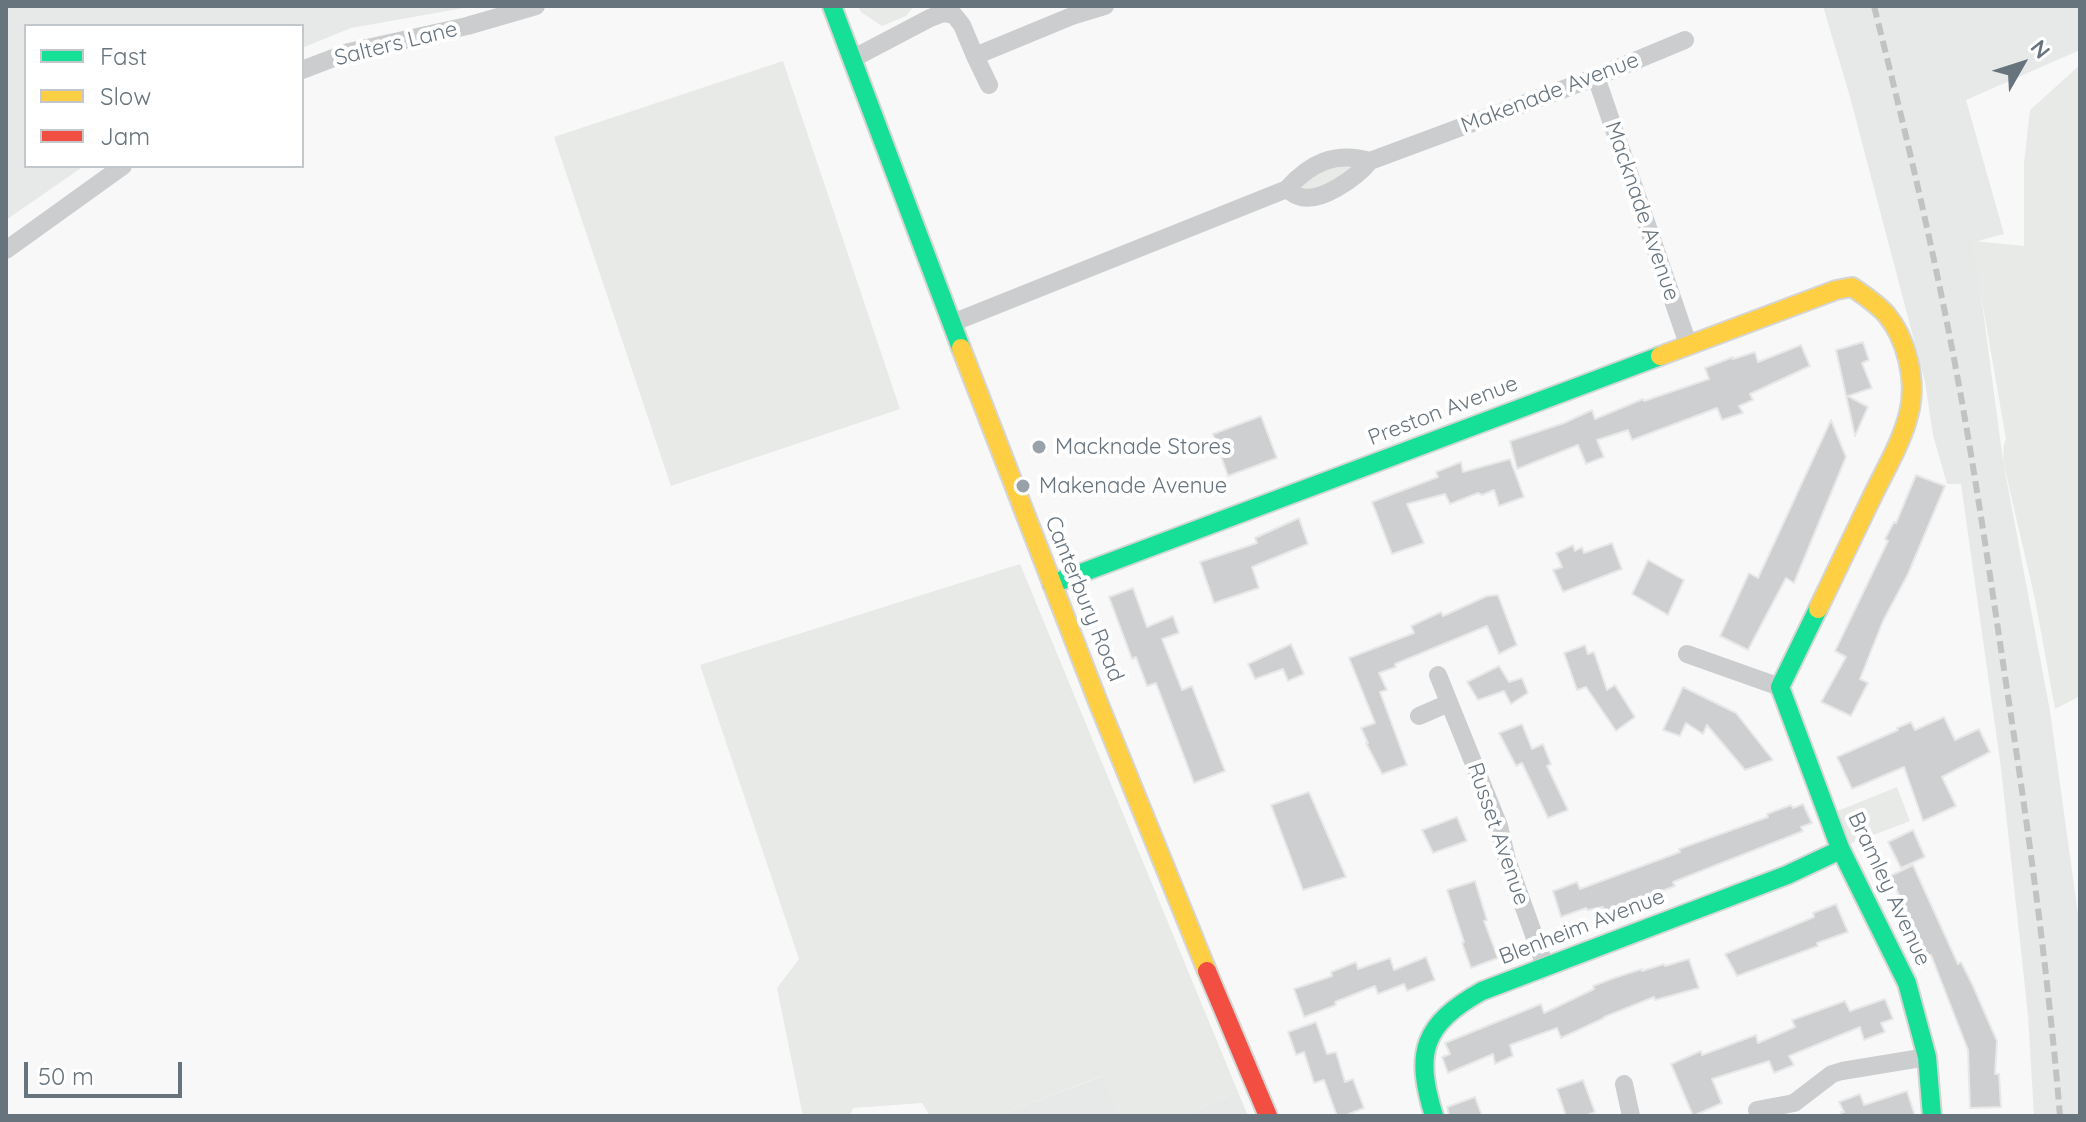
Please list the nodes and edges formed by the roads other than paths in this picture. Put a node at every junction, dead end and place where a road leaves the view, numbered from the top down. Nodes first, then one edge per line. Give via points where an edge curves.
1 (536, 6) edge
2 (832, 6) edge
3 (1105, 6) edge
4 (941, 9) edge
5 (1685, 40) dead end
6 (975, 56) junction
7 (852, 59) junction
8 (304, 69) edge
9 (1596, 77) junction
10 (989, 85) dead end
11 (1370, 161) junction
12 (120, 168) edge
13 (1287, 189) junction
14 (6, 250) edge
15 (952, 323) junction
16 (1688, 344) junction
17 (1052, 584) junction
18 (1687, 654) dead end
19 (1438, 675) dead end
20 (1780, 687) junction
21 (1449, 703) junction
22 (1419, 716) dead end
23 (1840, 850) junction
24 (1545, 966) junction
25 (1927, 1057) junction
26 (1624, 1084) dead end
27 (1797, 1109) edge
28 (1757, 1110) dead end
29 (1268, 1116) edge
30 (1434, 1116) edge
31 (1631, 1116) edge
32 (1932, 1116) edge

1 - 8 street, Salters Lane via 349,52
2 - 7 street, Canterbury Road
3 - 6 street
4 - 6 street via 962,25
4 - 7 street
5 - 9 street, Makenade Avenue
6 - 10 street
7 - 15 street, Canterbury Road
9 - 11 street, Makenade Avenue
9 - 16 street, Macknade Avenue
11 - 13 street, Makenade Avenue via 1348,157 1314,165
11 - 13 street, Makenade Avenue via 1360,174 1330,191 1299,198
12 - 14 street
13 - 15 street, Makenade Avenue
15 - 17 street, Canterbury Road
16 - 17 street, Preston Avenue
16 - 20 street, Preston Avenue via 1852,287 1880,306 1908,360 1910,410 1898,443
17 - 29 street, Canterbury Road
18 - 20 street
19 - 21 street, Russet Avenue
20 - 23 street, Bramley Avenue
21 - 22 street
21 - 24 street, Russet Avenue via 1499,826
23 - 24 street, Blenheim Avenue
23 - 25 street, Bramley Avenue via 1907,983
24 - 30 street, Blenheim Avenue via 1482,991 1440,1021 1426,1046 1423,1067
25 - 27 street via 1832,1074
25 - 32 street, Bramley Avenue
26 - 31 street
27 - 28 street

